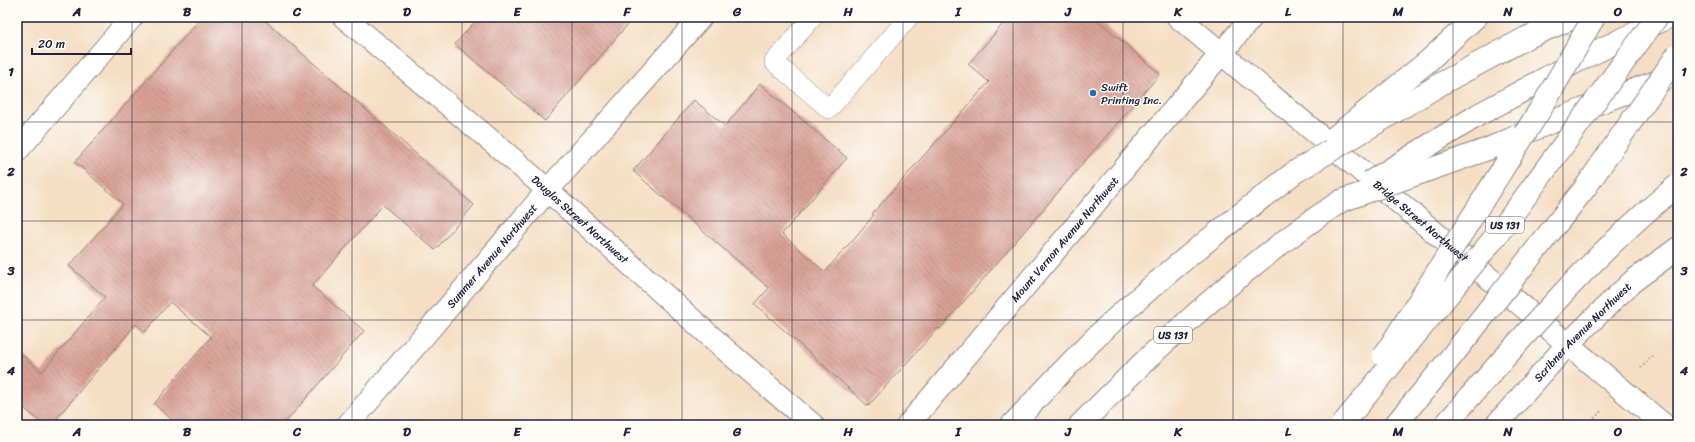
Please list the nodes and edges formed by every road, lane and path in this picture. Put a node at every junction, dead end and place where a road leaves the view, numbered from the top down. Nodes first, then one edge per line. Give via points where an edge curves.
1 (132, 17) edge
2 (344, 17) edge
3 (701, 17) edge
4 (813, 17) edge
5 (909, 17) edge
6 (1178, 17) edge
7 (1252, 17) edge
8 (1476, 17) edge
9 (1575, 17) edge
10 (1594, 17) edge
11 (1657, 17) edge
12 (1669, 17) edge
13 (1222, 53) junction
14 (1678, 54) edge
15 (1678, 74) edge
16 (17, 151) edge
17 (1295, 172) junction
18 (1678, 185) edge
19 (547, 191) junction
20 (1341, 201) junction
21 (1678, 248) edge
22 (1567, 345) junction
23 (348, 425) edge
24 (814, 425) edge
25 (908, 425) edge
26 (1012, 425) edge
27 (1080, 425) edge
28 (1342, 425) edge
29 (1395, 425) edge
30 (1445, 425) edge
31 (1496, 425) edge
32 (1664, 425) edge

1 - 16 main road
2 - 19 main road, Douglas Street Northwest
3 - 19 main road, Summer Avenue Northwest
4 - 5 lane via 774,62 829,108
6 - 13 main road, Bridge Street Northwest
7 - 13 main road, Mount Vernon Avenue Northwest
8 - 17 main road, bridge via 1427,62 1361,114
9 - 17 main road, bridge via 1526,38 1444,82
10 - 28 main road, bridge via 1543,105
11 - 28 main road, US 131, bridge via 1504,226
12 - 20 main road, US 131, bridge via 1583,58 1478,115
13 - 22 main road, Bridge Street Northwest
13 - 25 main road, Mount Vernon Avenue Northwest
14 - 29 main road, bridge via 1586,188
15 - 20 main road, bridge via 1606,100 1488,149
17 - 26 main road via 1232,219 1138,298 1072,360
18 - 30 main road, bridge via 1654,204 1573,282
19 - 23 main road, Summer Avenue Northwest
19 - 24 main road, Douglas Street Northwest
20 - 27 main road, US 131 via 1271,252 1203,308 1143,361
21 - 22 main road, Scribner Avenue Northwest via 1633,281
22 - 31 main road, Scribner Avenue Northwest
22 - 32 main road, Bridge Street Northwest

